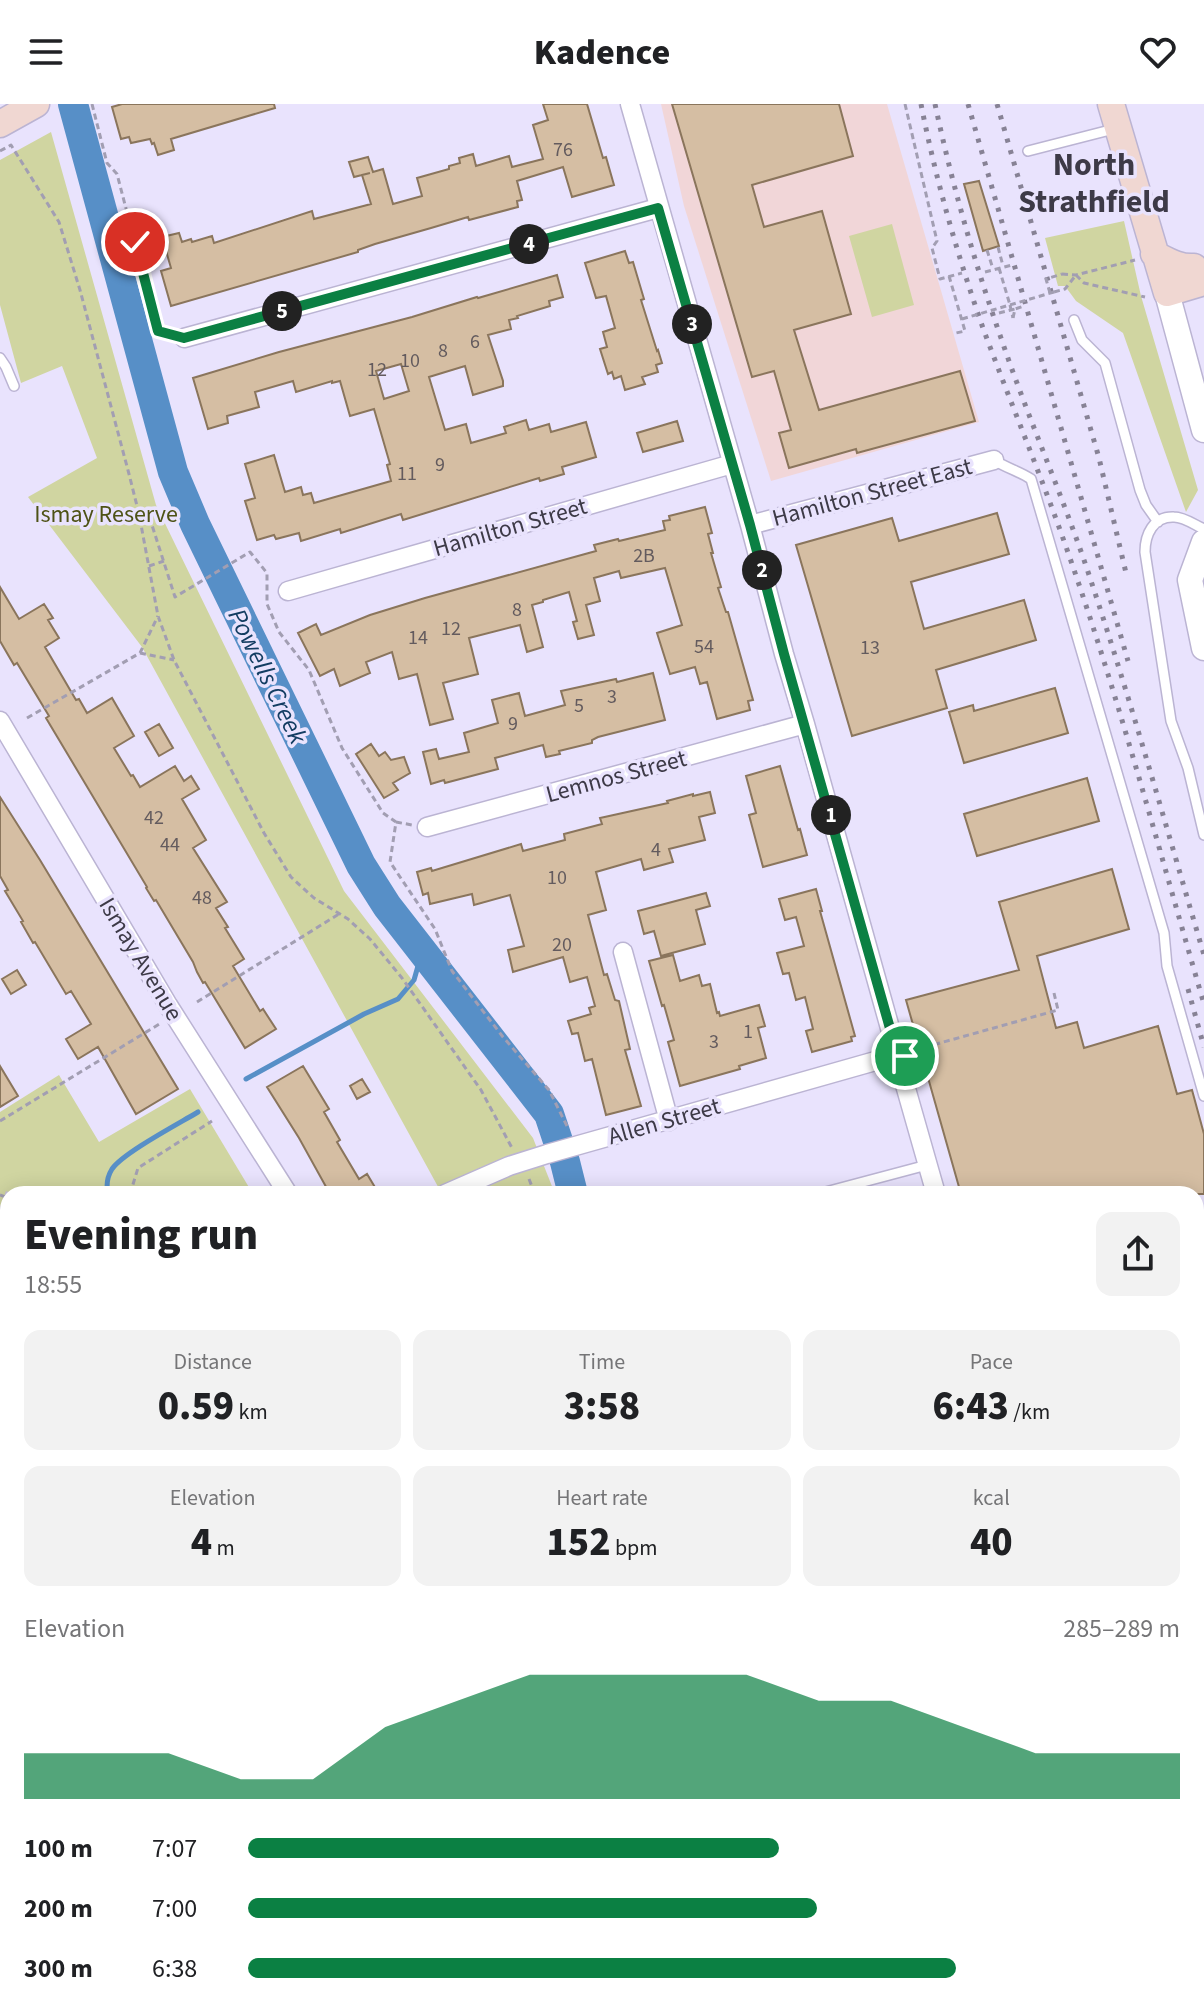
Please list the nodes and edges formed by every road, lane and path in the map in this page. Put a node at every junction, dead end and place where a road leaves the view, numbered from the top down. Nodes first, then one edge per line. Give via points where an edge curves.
1 (36, 104) edge
2 (92, 104) edge
3 (630, 104) edge
4 (905, 104) edge
5 (1114, 116) edge
6 (0, 124) edge
7 (0, 151) edge
8 (1028, 151) dead end
9 (658, 208) junction
10 (998, 247) dead end
11 (987, 250) dead end
12 (1144, 257) junction
13 (1012, 265) dead end
14 (1001, 268) junction
15 (993, 270) junction
16 (985, 272) dead end
17 (1201, 272) edge
18 (962, 273) dead end
19 (1076, 275) junction
20 (949, 276) junction
21 (1159, 291) junction
22 (1052, 292) junction
23 (1010, 305) junction
24 (1024, 306) dead end
25 (1015, 309) junction
26 (999, 313) dead end
27 (962, 319) junction
28 (1074, 320) dead end
29 (956, 333) dead end
30 (184, 338) joint
31 (0, 358) edge
32 (14, 386) dead end
33 (1204, 430) edge
34 (994, 460) joint
35 (732, 464) junction
36 (139, 514) junction
37 (1158, 522) junction
38 (750, 525) junction
39 (1204, 529) edge
40 (1204, 542) edge
41 (164, 561) junction
42 (149, 566) junction
43 (1198, 590) edge
44 (288, 591) dead end
45 (158, 616) junction
46 (1204, 648) edge
47 (140, 653) junction
48 (174, 660) junction
49 (27, 718) dead end
50 (0, 721) edge
51 (805, 724) junction
52 (427, 827) dead end
53 (1204, 835) edge
54 (339, 914) junction
55 (623, 952) dead end
56 (1054, 993) dead end
57 (197, 1002) dead end
58 (175, 1015) junction
59 (915, 1050) dead end
60 (893, 1056) junction
61 (1204, 1096) edge
62 (0, 1121) edge
63 (212, 1121) dead end
64 (669, 1121) junction
65 (568, 1128) dead end
66 (927, 1165) junction
67 (511, 1166) junction
68 (132, 1186) edge
69 (283, 1186) edge
70 (464, 1186) edge
71 (848, 1186) edge
72 (934, 1186) edge

1 - 6 main road
2 - 30 path via 107,163 117,174 158,331
3 - 9 street
4 - 20 path via 937,241 932,248 940,279
5 - 8 lane
5 - 12 main road
7 - 36 path via 11,145 59,222
9 - 30 street
9 - 35 street
10 - 14 path
11 - 15 path
12 - 17 main road
12 - 19 path
12 - 21 main road
13 - 14 path
14 - 15 path
14 - 23 path
15 - 16 path
17 - 21 main road
18 - 20 path
19 - 21 path via 1084,283
19 - 22 path via 1065,289
19 - 22 path, bridge via 1046,279
20 - 27 path
21 - 33 street
22 - 23 path, bridge
23 - 25 path, bridge via 1013,318
23 - 27 path, bridge
24 - 25 path
25 - 26 path
27 - 29 path via 965,331
28 - 37 lane via 1082,340 1105,363 1140,490
31 - 32 lane
34 - 38 street, Hamilton Street East
34 - 61 lane via 1031,479 1164,933 1167,966
35 - 38 street
35 - 44 street, Hamilton Street
36 - 41 path via 150,519
36 - 42 path
37 - 39 lane via 1173,517
37 - 53 lane via 1148,532 1145,552 1171,721
38 - 51 street
40 - 43 street via 1190,580
41 - 42 path
41 - 65 path via 175,597 250,552 267,573 267,604 279,632 309,670 342,748 383,813 396,822 390,862 435,929 452,971 549,1090
42 - 45 path
43 - 46 street
45 - 47 path
45 - 48 path
47 - 48 path
47 - 49 path
48 - 54 path via 291,877
50 - 58 street, Ismay Avenue
51 - 52 street, Lemnos Street
51 - 60 street
54 - 57 path
54 - 67 path via 370,939 402,978 481,1090
55 - 64 street
56 - 59 path via 1058,1010
58 - 62 path
58 - 69 street, Ismay Avenue
60 - 64 street, Allen Street
60 - 66 street
63 - 68 path via 138,1168
64 - 67 street, Allen Street
66 - 71 lane
66 - 72 street
67 - 70 street, Allen Street

